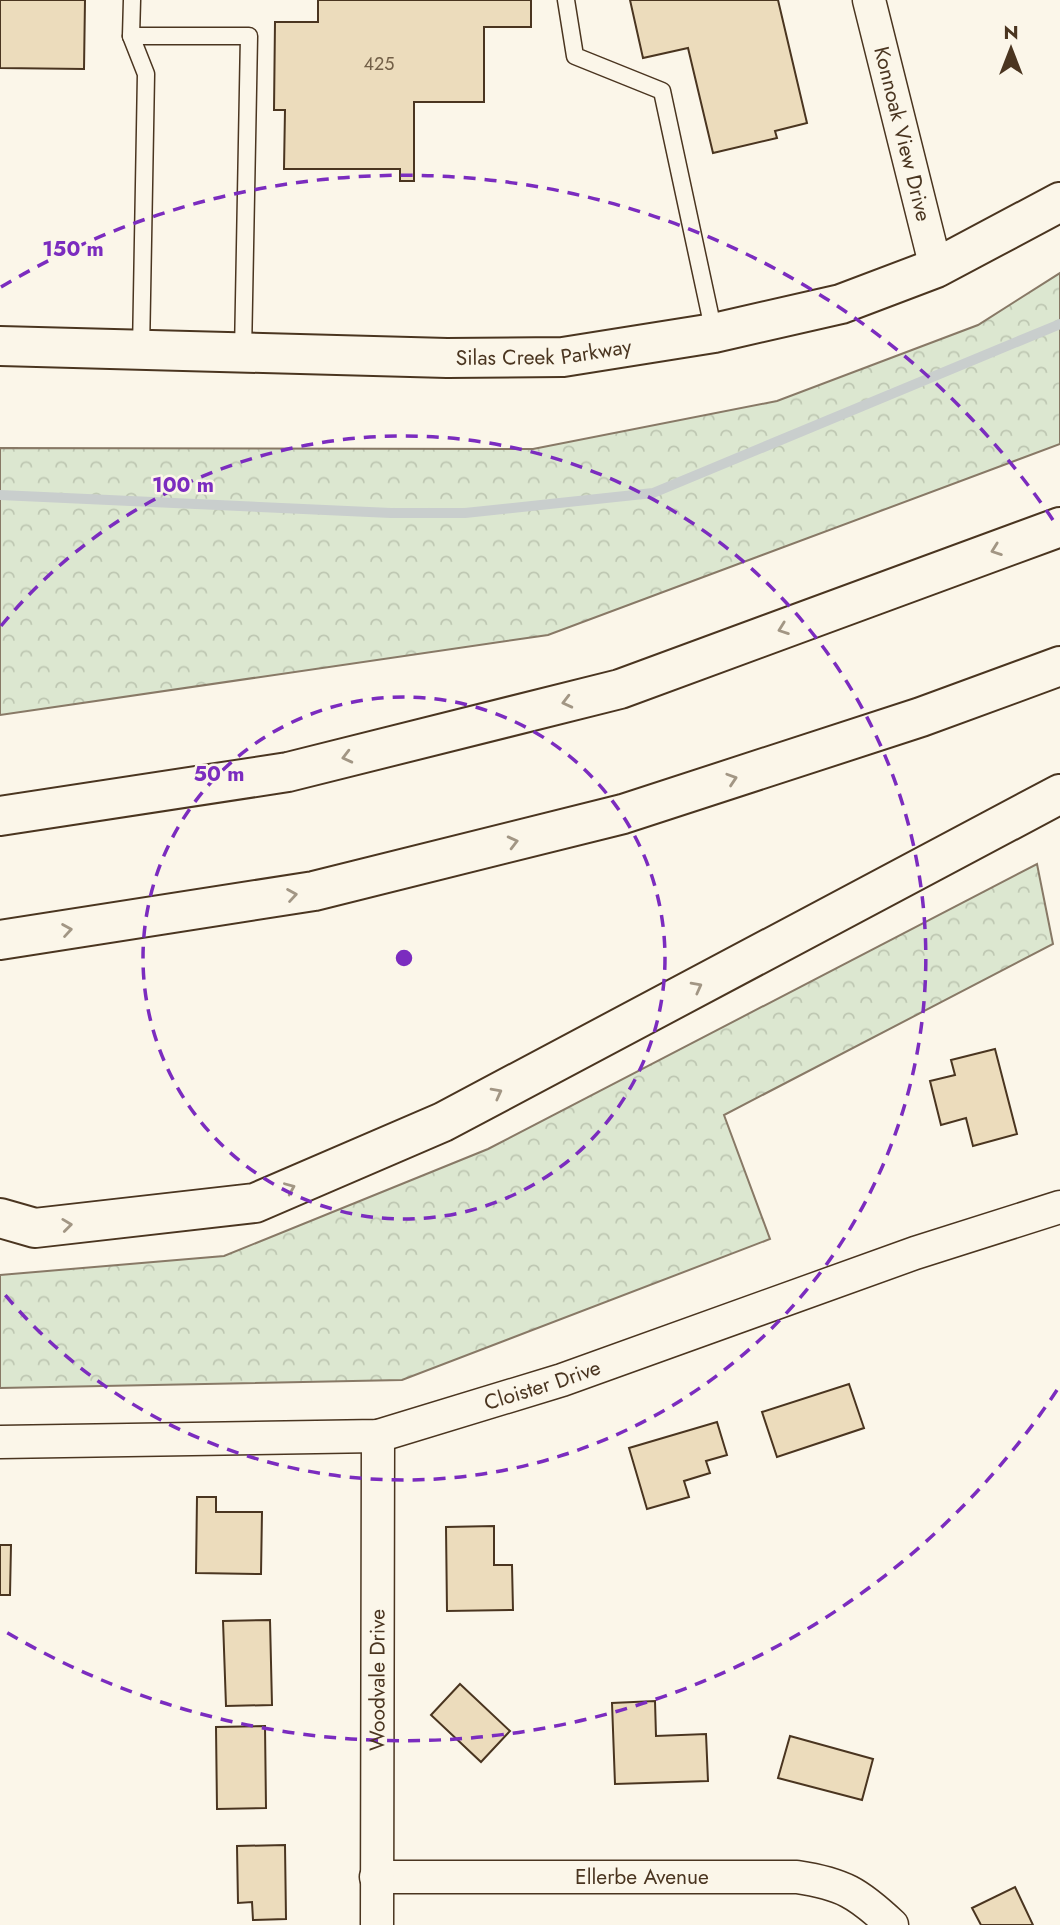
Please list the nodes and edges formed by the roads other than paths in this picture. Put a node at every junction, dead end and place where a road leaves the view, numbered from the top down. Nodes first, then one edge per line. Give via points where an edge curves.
1 (132, 0) edge
2 (566, 0) edge
3 (869, 0) edge
4 (131, 36) junction
5 (1060, 202) edge
6 (936, 268) junction
7 (715, 333) junction
8 (0, 346) edge
9 (141, 351) junction
10 (243, 353) junction
11 (1060, 527) edge
12 (1060, 666) edge
13 (1060, 794) edge
14 (0, 816) edge
15 (0, 940) edge
16 (1060, 1207) edge
17 (0, 1219) edge
18 (378, 1436) junction
19 (0, 1442) edge
20 (376, 1877) junction
21 (377, 1925) edge
22 (892, 1925) edge

1 - 4 lane
2 - 7 lane via 575,56 662,91
3 - 6 street, Konnoak View Drive
4 - 9 lane via 146,74
4 - 10 lane via 249,36
5 - 6 main road, Silas Creek Parkway
6 - 7 main road, Silas Creek Parkway via 841,304
7 - 10 main road, Silas Creek Parkway via 563,357
8 - 9 main road, Silas Creek Parkway
9 - 10 main road, Silas Creek Parkway
11 -> 14 main road via 620,689 288,772
15 -> 12 main road via 314,891 623,814 921,717
17 -> 13 main road via 35,1228 255,1203 443,1122
16 - 18 street, Cloister Drive via 915,1253 562,1380
18 - 19 street, Cloister Drive
18 - 20 street, Woodvale Drive
20 - 21 street, Woodvale Drive
20 - 22 street, Ellerbe Avenue via 797,1877 844,1887

